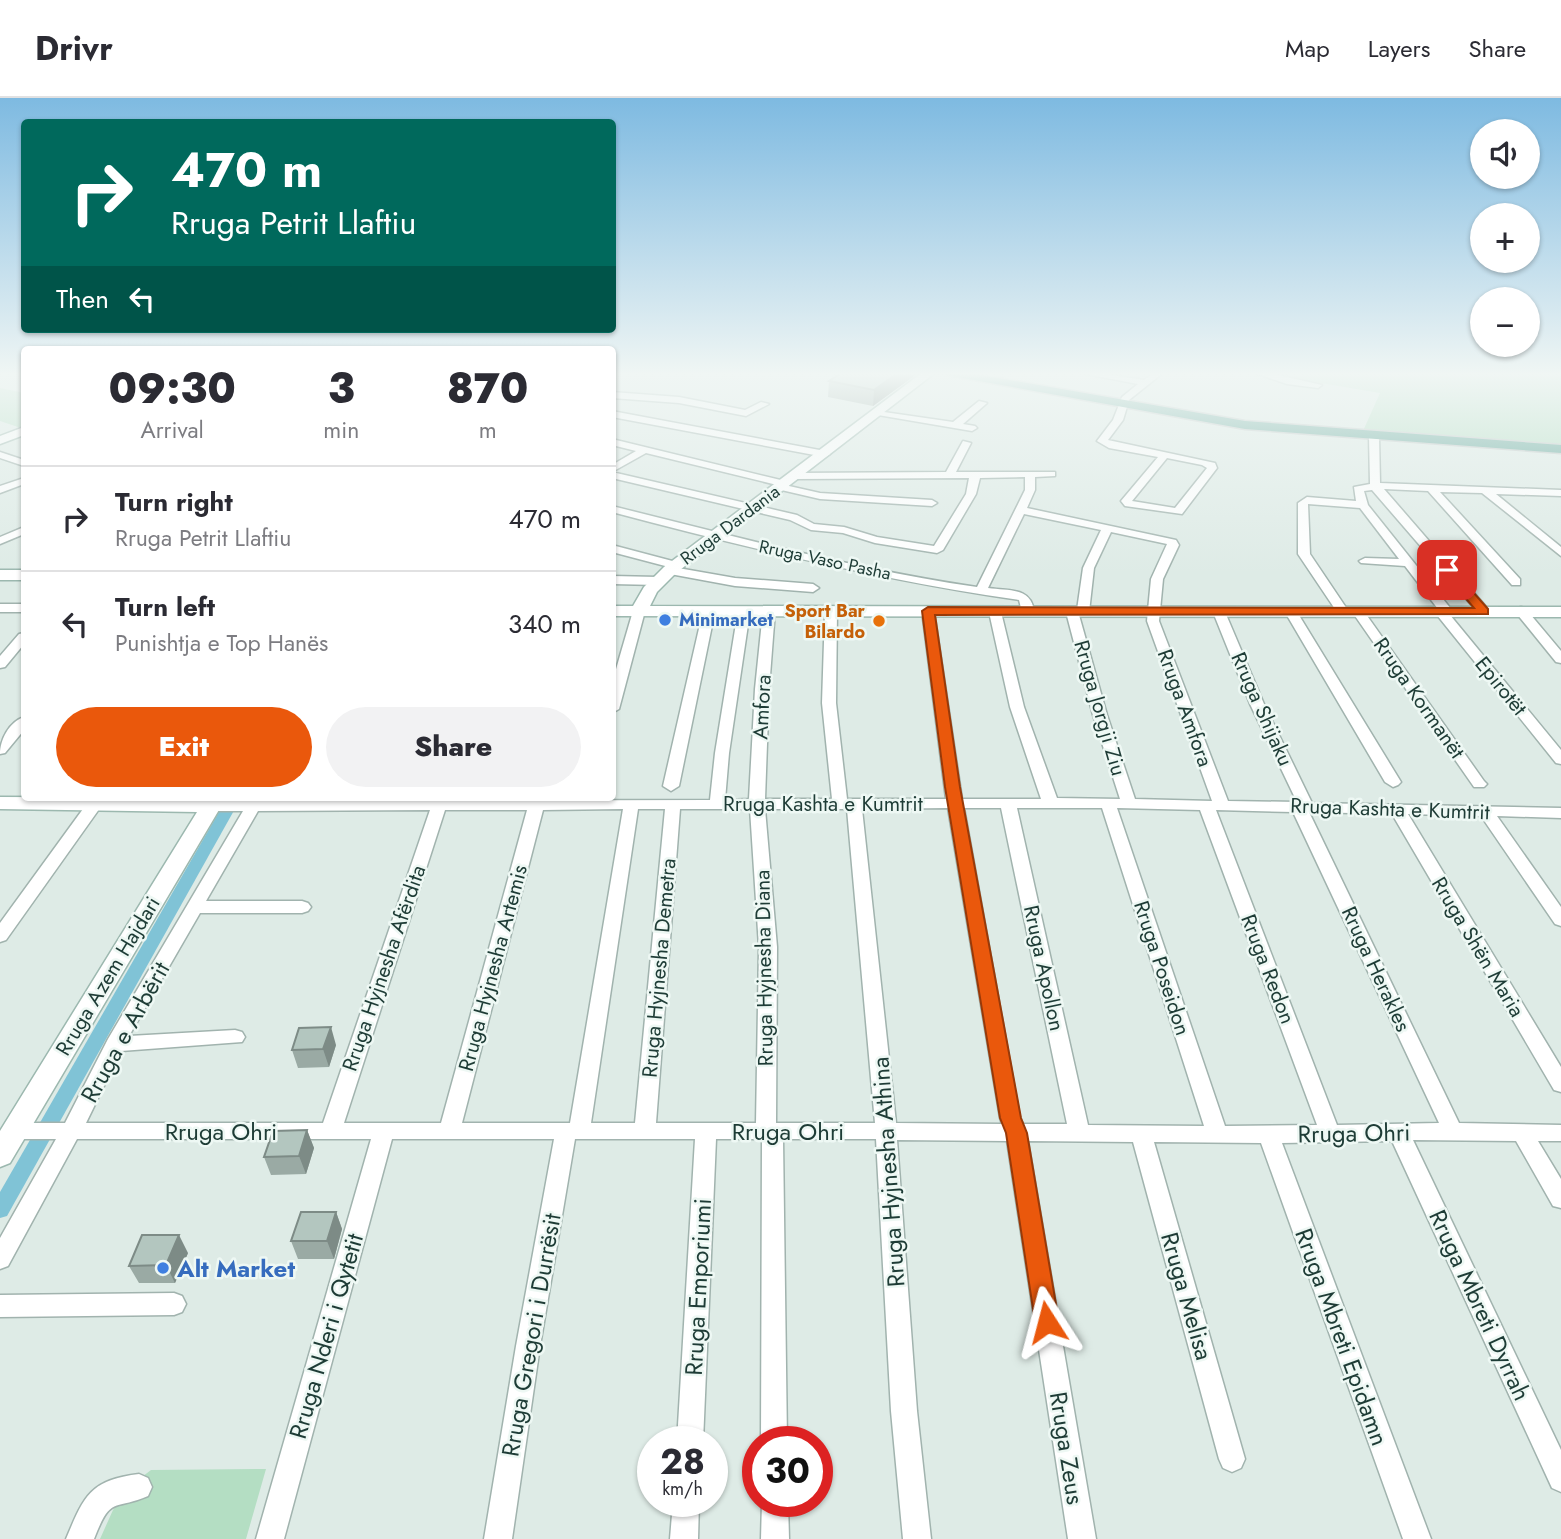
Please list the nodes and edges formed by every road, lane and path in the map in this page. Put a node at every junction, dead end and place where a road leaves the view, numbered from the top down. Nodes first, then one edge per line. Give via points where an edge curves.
1 (747, 439) edge
2 (844, 439) edge
3 (1103, 439) edge
4 (1374, 439) edge
5 (1421, 439) edge
6 (616, 443) edge
7 (966, 443) dead end
8 (1561, 449) edge
9 (645, 450) junction
10 (825, 454) junction
11 (0, 455) edge
12 (1164, 456) junction
13 (21, 462) edge
14 (616, 467) edge
15 (1030, 474) junction
16 (1051, 474) dead end
17 (616, 476) edge
18 (950, 476) junction
19 (975, 476) junction
20 (21, 482) edge
21 (788, 482) junction
22 (1375, 486) junction
23 (1430, 488) junction
24 (1485, 490) junction
25 (0, 491) edge
26 (1561, 493) edge
27 (932, 503) dead end
28 (1363, 505) junction
29 (751, 509) junction
30 (616, 510) edge
31 (1020, 510) junction
32 (1108, 528) junction
33 (21, 531) edge
34 (715, 536) junction
35 (0, 541) edge
36 (616, 549) edge
37 (1561, 553) edge
38 (1365, 561) dead end
39 (1408, 563) junction
40 (673, 568) junction
41 (0, 575) edge
42 (21, 576) edge
43 (616, 580) edge
44 (658, 581) junction
45 (1516, 582) dead end
46 (813, 588) dead end
47 (981, 591) junction
48 (21, 608) edge
49 (3, 611) edge
50 (616, 611) edge
51 (639, 611) junction
52 (709, 611) junction
53 (744, 611) junction
54 (769, 611) junction
55 (831, 611) junction
56 (928, 611) junction
57 (995, 611) junction
58 (1152, 611) junction
59 (1521, 611) junction
60 (1028, 612) junction
61 (1078, 612) junction
62 (1219, 612) junction
63 (1291, 612) junction
64 (1444, 612) junction
65 (1484, 612) junction
66 (1561, 612) edge
67 (1351, 613) junction
68 (21, 640) edge
69 (1561, 659) edge
70 (0, 664) edge
71 (616, 694) edge
72 (21, 725) edge
73 (0, 751) edge
74 (1561, 760) edge
75 (1394, 782) dead end
76 (1479, 784) dead end
77 (672, 795) junction
78 (97, 801) edge
79 (358, 801) edge
80 (505, 801) edge
81 (588, 802) edge
82 (216, 803) edge
83 (1108, 803) junction
84 (1129, 803) junction
85 (717, 804) junction
86 (757, 804) junction
87 (957, 804) junction
88 (1008, 804) junction
89 (1051, 804) junction
90 (1213, 804) junction
91 (2, 805) edge
92 (847, 805) junction
93 (248, 806) junction
94 (439, 806) junction
95 (536, 806) junction
96 (631, 806) junction
97 (1303, 806) junction
98 (1397, 809) junction
99 (1486, 812) junction
100 (1561, 813) edge
101 (302, 906) dead end
102 (196, 907) junction
103 (1561, 920) edge
104 (0, 936) edge
105 (235, 1037) dead end
106 (115, 1044) junction
107 (1561, 1084) edge
108 (13, 1131) edge
109 (64, 1131) junction
110 (331, 1131) junction
111 (449, 1131) junction
112 (573, 1131) junction
113 (645, 1131) junction
114 (886, 1131) junction
115 (1398, 1131) junction
116 (1453, 1131) junction
117 (706, 1132) junction
118 (769, 1132) junction
119 (383, 1133) junction
120 (1016, 1133) junction
121 (1079, 1133) junction
122 (1217, 1133) junction
123 (1330, 1133) junction
124 (1561, 1133) edge
125 (1141, 1134) junction
126 (1523, 1134) junction
127 (1268, 1135) junction
128 (0, 1155) edge
129 (1561, 1199) edge
130 (0, 1259) edge
131 (174, 1304) dead end
132 (0, 1306) edge
133 (691, 1426) edge
134 (774, 1426) edge
135 (1232, 1459) dead end
136 (1561, 1479) edge
137 (139, 1487) dead end
138 (685, 1517) edge
139 (775, 1517) edge
140 (80, 1539) edge
141 (270, 1539) edge
142 (498, 1539) edge
143 (684, 1539) edge
144 (775, 1539) edge
145 (917, 1539) edge
146 (1082, 1539) edge
147 (1417, 1539) edge

1 - 10 street
2 - 10 street, Rruga Dardania
3 - 12 street via 1112,446
4 - 22 street
5 - 8 main road
6 - 9 street
7 - 18 street
9 - 14 street
9 - 21 street
10 - 21 street, Rruga Dardania
11 - 13 street
12 - 12 street via 1205,462 1212,468 1178,512 1127,502
15 - 16 street
15 - 19 street
15 - 31 street via 1030,490
17 - 29 street
18 - 19 street
18 - 21 street
19 - 29 street via 971,494 937,551 844,530 819,529 793,517
20 - 25 street
21 - 27 street via 820,496
21 - 29 street, Rruga Dardania
22 - 23 street
22 - 28 street via 1358,489
22 - 65 street
23 - 24 street
23 - 45 street
24 - 26 street
24 - 37 street
28 - 39 street, Epirotët
28 - 67 street, Rruga Kormanët via 1303,503 1304,554
29 - 34 street, Rruga Dardania
30 - 34 street, Rruga Vaso Pasha
31 - 32 street
31 - 47 street
32 - 58 street via 1172,542 1157,579
32 - 61 street, Rruga Jorgji Ziu via 1090,558
33 - 35 street
34 - 40 street, Rruga Dardania
34 - 47 street, Rruga Vaso Pasha
36 - 40 street
38 - 39 street
39 - 64 street, Epirotët
40 - 44 street, Rruga Dardania
40 - 46 street via 735,582
41 - 42 street
43 - 44 street
44 - 51 street, Rruga Dardania
47 - 60 street, Rruga Vaso Pasha via 1023,597
48 - 49 street
50 - 51 street
51 - 52 street
51 - 71 street
52 - 53 street
52 - 77 street, Rruga Hyjnesha Demetra
53 - 54 street
53 - 85 street
54 - 55 street
54 - 86 street, Amfora
55 - 56 street
55 - 92 street, Rruga Hyjnesha Athina via 829,702
56 - 57 street
56 - 87 street, Rruga Zeus
57 - 60 street
57 - 89 street via 1017,707
58 - 61 street
58 - 62 street
58 - 90 street, Rruga Amfora
59 - 65 street
59 - 66 street
59 - 69 street
60 - 61 street
61 - 84 street, Rruga Jorgji Ziu via 1100,715
62 - 63 street
62 - 97 street, Rruga Shijaku
63 - 67 street
63 - 75 street
64 - 65 street
64 - 67 street
64 - 74 street, Epirotët
67 - 76 street, Rruga Kormanët
68 - 70 street
72 - 73 street
77 - 85 street, Rruga Kashta e Kumtrit
77 - 96 street, Rruga Kashta e Kumtrit
77 - 113 street, Rruga Hyjnesha Demetra
78 - 82 street
78 - 91 street
78 - 104 street
79 - 93 street, Rruga Kashta e Kumtrit
79 - 94 street, Rruga Kashta e Kumtrit
80 - 94 street, Rruga Kashta e Kumtrit
80 - 95 street, Rruga Kashta e Kumtrit
81 - 95 street, Rruga Kashta e Kumtrit
81 - 96 street, Rruga Kashta e Kumtrit
82 - 93 street, Rruga Kashta e Kumtrit
82 - 108 street, Rruga Azem Hajdari
83 - 84 street, Rruga Kashta e Kumtrit
83 - 89 street, Rruga Kashta e Kumtrit
83 - 122 street, Rruga Poseidon
84 - 90 street, Rruga Kashta e Kumtrit
85 - 86 street, Rruga Kashta e Kumtrit
86 - 92 street, Rruga Kashta e Kumtrit
86 - 118 street, Rruga Hyjnesha Diana via 768,947
87 - 88 street, Rruga Kashta e Kumtrit
87 - 92 street, Rruga Kashta e Kumtrit
87 - 120 street, Rruga Zeus
88 - 89 street, Rruga Kashta e Kumtrit
88 - 121 street, Rruga Apollon
90 - 97 street, Rruga Kashta e Kumtrit
90 - 123 street, Rruga Redon
92 - 114 street, Rruga Hyjnesha Athina
93 - 102 street, Rruga e Arbërit
94 - 110 street, Rruga Hyjnesha Afërdita
95 - 111 street, Rruga Hyjnesha Artemis
96 - 112 street, Rruga Gregori i Durrësit
97 - 98 street, Rruga Kashta e Kumtrit
97 - 116 street, Rruga Herakles
98 - 99 street, Rruga Kashta e Kumtrit
98 - 107 street, Rruga Shën Maria
99 - 100 street, Rruga Kashta e Kumtrit
99 - 103 street
101 - 102 street
102 - 106 street, Rruga e Arbërit
105 - 106 street
106 - 109 street, Rruga e Arbërit
108 - 109 street, Rruga Ohri
108 - 128 street, Rruga Azem Hajdari
109 - 110 street, Rruga Ohri
109 - 130 street, Rruga e Arbërit
110 - 119 street, Rruga Ohri
111 - 112 street, Rruga Ohri
111 - 119 street, Rruga Ohri
112 - 113 street, Rruga Ohri
112 - 142 street, Rruga Gregori i Durrësit via 527,1356
113 - 117 street, Rruga Ohri
114 - 118 street, Rruga Ohri
114 - 120 street, Rruga Ohri
114 - 145 street, Rruga Hyjnesha Athina
115 - 116 street, Rruga Ohri
115 - 123 street, Rruga Ohri
115 - 136 street, Rruga Mbreti Dyrrah
116 - 126 street, Rruga Ohri
117 - 118 street, Rruga Ohri
117 - 133 street, Rruga Emporiumi
118 - 134 street, Rruga Hyjnesha Diana
119 - 141 street, Rruga Nderi i Qytetit
120 - 121 street, Rruga Ohri
120 - 146 street, Rruga Zeus
121 - 125 street, Rruga Ohri
122 - 125 street, Rruga Ohri
122 - 127 street, Rruga Ohri
123 - 127 street, Rruga Ohri
124 - 126 street, Rruga Ohri
125 - 135 street, Rruga Melisa
126 - 129 street
127 - 147 street, Rruga Mbreti Epidamn
131 - 132 street
137 - 140 street via 116,1489 95,1502
138 - 143 street
139 - 144 street

